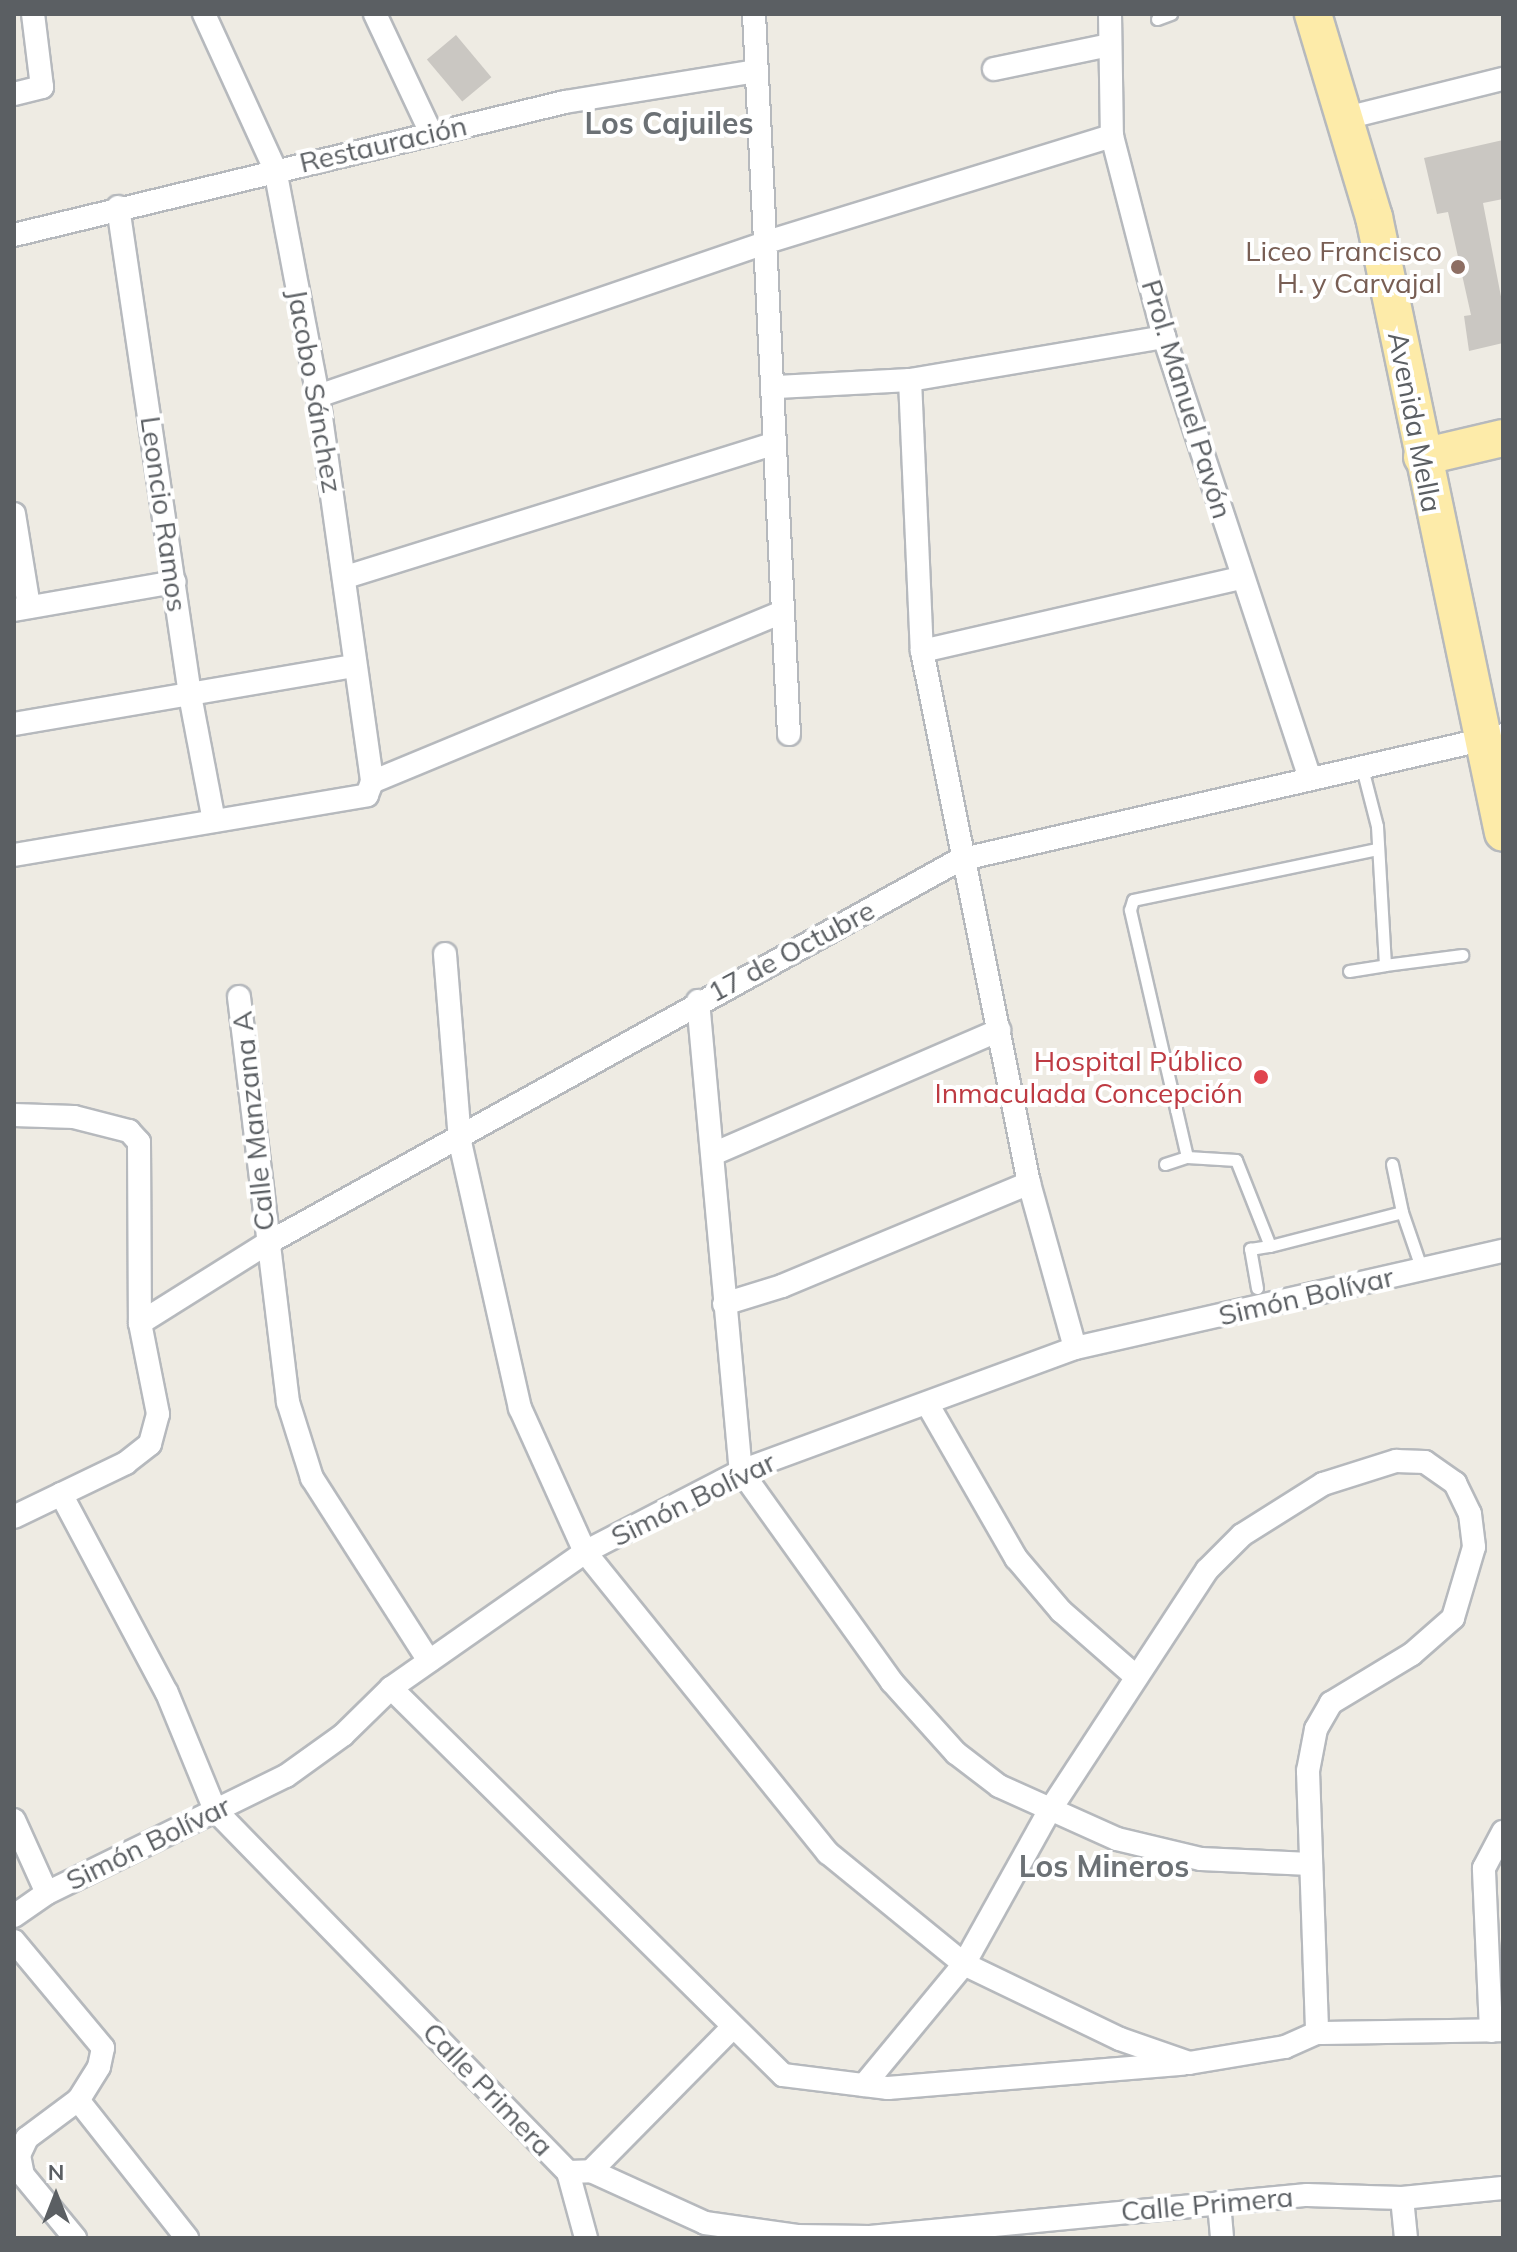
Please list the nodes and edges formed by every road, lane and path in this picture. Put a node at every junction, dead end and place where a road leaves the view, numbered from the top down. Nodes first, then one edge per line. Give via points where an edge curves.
1 (33, 14) edge
2 (204, 14) edge
3 (375, 14) edge
4 (754, 14) edge
5 (1110, 14) edge
6 (1171, 14) edge
7 (1313, 14) edge
8 (1157, 19) dead end
9 (1110, 45) junction
10 (994, 69) dead end
11 (756, 71) junction
12 (1503, 79) edge
13 (14, 94) edge
14 (1346, 118) junction
15 (431, 133) junction
16 (1112, 136) junction
17 (275, 169) junction
18 (118, 207) junction
19 (14, 235) edge
20 (767, 242) junction
21 (1164, 337) junction
22 (910, 380) junction
23 (777, 387) junction
24 (318, 396) junction
25 (1503, 438) edge
26 (772, 444) junction
27 (1422, 457) junction
28 (14, 514) edge
29 (346, 577) junction
30 (1242, 578) junction
31 (175, 582) junction
32 (22, 608) edge
33 (782, 612) junction
34 (922, 651) junction
35 (352, 666) junction
36 (189, 690) junction
37 (14, 724) edge
38 (789, 734) dead end
39 (1494, 737) edge
40 (1362, 768) junction
41 (1309, 775) junction
42 (372, 782) junction
43 (214, 821) junction
44 (1503, 833) edge
45 (1377, 849) junction
46 (14, 855) edge
47 (959, 860) junction
48 (445, 954) dead end
49 (1462, 955) dead end
50 (1385, 965) junction
51 (1349, 971) dead end
52 (239, 997) dead end
53 (698, 1001) junction
54 (999, 1030) junction
55 (14, 1115) edge
56 (460, 1142) junction
57 (713, 1154) junction
58 (1187, 1157) junction
59 (1165, 1164) dead end
60 (1392, 1164) dead end
61 (1029, 1183) junction
62 (1402, 1212) junction
63 (266, 1244) junction
64 (1270, 1246) junction
65 (1503, 1251) edge
66 (1422, 1270) junction
67 (1257, 1288) dead end
68 (724, 1304) junction
69 (140, 1323) junction
70 (1075, 1348) junction
71 (928, 1405) junction
72 (741, 1471) junction
73 (61, 1494) junction
74 (14, 1517) edge
75 (585, 1552) junction
76 (429, 1661) junction
77 (1134, 1675) junction
78 (391, 1688) junction
79 (215, 1810) junction
80 (1048, 1813) junction
81 (14, 1820) edge
82 (1503, 1832) edge
83 (1310, 1864) junction
84 (47, 1893) junction
85 (14, 1916) edge
86 (14, 1941) edge
87 (964, 1964) junction
88 (733, 2027) junction
89 (1497, 2031) edge
90 (1317, 2033) junction
91 (1189, 2063) junction
92 (864, 2085) junction
93 (78, 2100) junction
94 (17, 2156) edge
95 (591, 2171) junction
96 (568, 2172) junction
97 (1503, 2188) edge
98 (1402, 2198) junction
99 (1219, 2203) junction
100 (1034, 2229) edge
101 (75, 2238) edge
102 (187, 2238) edge
103 (586, 2238) edge
104 (1222, 2238) edge
105 (1406, 2238) edge

1 - 13 street via 42,87
2 - 17 street, Jacobo Sánchez
3 - 15 street
4 - 11 street
5 - 9 street, Prol. Manuel Pavón
6 - 8 lane
7 - 14 main road, Avenida Mella
9 - 10 street
9 - 16 street, Prol. Manuel Pavón
11 - 15 street, Restauración via 565,102
11 - 20 street
12 - 14 street
14 - 27 main road, Avenida Mella via 1374,217
15 - 17 street, Restauración
16 - 20 street
16 - 21 street, Prol. Manuel Pavón
17 - 18 street, Restauración
17 - 24 street, Jacobo Sánchez
18 - 19 street, Restauración
18 - 31 street, Leoncio Ramos
20 - 23 street
20 - 24 street
21 - 22 street
21 - 30 street, Prol. Manuel Pavón
22 - 23 street
22 - 34 street
23 - 26 street
24 - 29 street, Jacobo Sánchez
25 - 27 main road
26 - 29 street
26 - 33 street
27 - 39 main road, Avenida Mella
28 - 32 street
29 - 35 street, Jacobo Sánchez
30 - 34 street
30 - 41 street, Prol. Manuel Pavón
31 - 32 street
31 - 36 street, Leoncio Ramos
33 - 38 street
33 - 42 street
34 - 47 street
35 - 36 street
35 - 42 street, Jacobo Sánchez
36 - 37 street
36 - 43 street, Leoncio Ramos
39 - 40 street, 17 de Octubre
39 - 44 main road, Avenida Mella
40 - 41 street, 17 de Octubre
40 - 45 lane
41 - 47 street, 17 de Octubre
42 - 43 street via 367,795
43 - 46 street
45 - 50 lane
45 - 58 lane via 1133,900 1130,910
47 - 53 street, 17 de Octubre
47 - 54 street
48 - 56 street
49 - 50 lane
50 - 51 lane
52 - 63 street, Calle Manzana A
53 - 56 street, 17 de Octubre
53 - 57 street
54 - 57 street
54 - 61 street
55 - 69 street via 74,1117 129,1131 139,1142
56 - 63 street, 17 de Octubre
56 - 75 street via 520,1408
57 - 68 street
58 - 59 lane
58 - 64 lane via 1236,1160
60 - 62 lane
61 - 68 street via 782,1286
61 - 70 street
62 - 64 lane
62 - 66 lane
63 - 69 street, 17 de Octubre
63 - 76 street, Calle Manzana A via 288,1402 312,1478
64 - 67 lane via 1250,1249
65 - 66 street, Simón Bolívar
66 - 70 street, Simón Bolívar
68 - 72 street
69 - 73 street via 158,1428 150,1444 126,1463
70 - 71 street, Simón Bolívar
71 - 72 street, Simón Bolívar
71 - 77 street via 1016,1558 1061,1611
72 - 75 street, Simón Bolívar
72 - 80 street via 892,1682 956,1753
73 - 74 street
73 - 79 street, Calle Primera via 167,1693
75 - 76 street, Simón Bolívar
75 - 87 street via 828,1853
76 - 78 street, Simón Bolívar
77 - 80 street
77 - 83 street via 1207,1570 1242,1535 1323,1484 1396,1461 1425,1462 1455,1483 1470,1514 1474,1547 1453,1618 1412,1654 1331,1703 1316,1729 1308,1771
78 - 79 street, Simón Bolívar via 343,1735 286,1776
78 - 88 street
79 - 84 street, Simón Bolívar
79 - 96 street, Calle Primera
80 - 83 street via 1117,1839 1201,1859
80 - 87 street
81 - 84 street
82 - 89 street via 1484,1868
83 - 90 street
84 - 85 street, Simón Bolívar
86 - 93 street via 103,2048
87 - 91 street via 1120,2039
87 - 92 street
88 - 92 street via 783,2075
88 - 95 street
89 - 90 street
90 - 91 street via 1285,2047
91 - 92 street
93 - 94 street via 27,2138
93 - 102 street
94 - 101 street via 23,2175
95 - 96 street, Calle Primera
95 - 100 street, Calle Primera via 705,2223 797,2236
96 - 103 street
97 - 98 street, Calle Primera
98 - 99 street, Calle Primera via 1307,2195
98 - 105 street
99 - 100 street, Calle Primera
99 - 104 street

